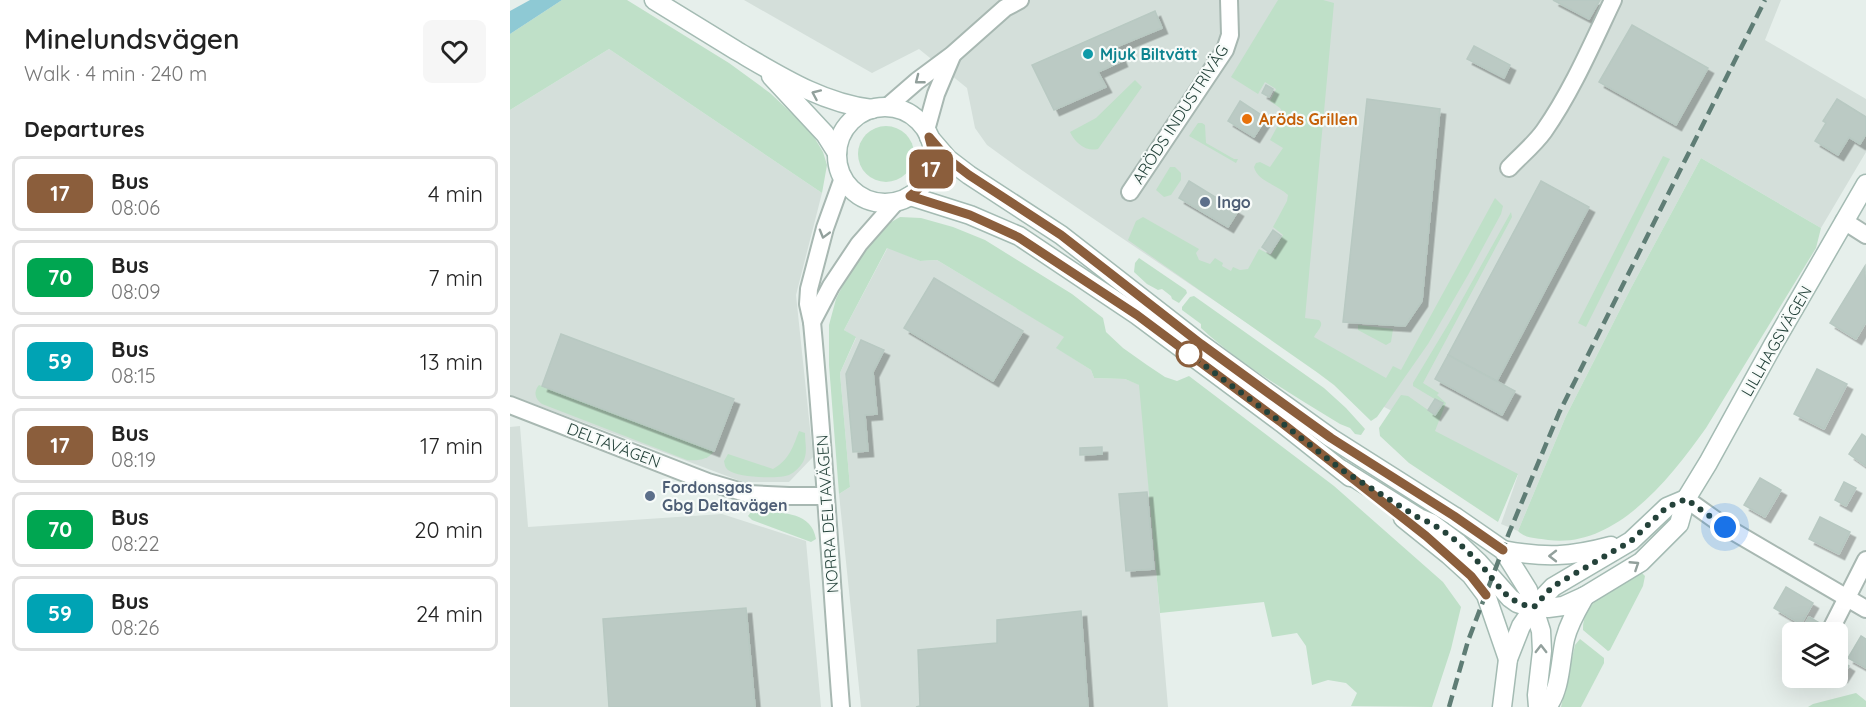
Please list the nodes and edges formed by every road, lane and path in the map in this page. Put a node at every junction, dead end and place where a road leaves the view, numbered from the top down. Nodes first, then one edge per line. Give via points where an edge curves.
1 (654, 0) edge
2 (1020, 0) edge
3 (1229, 0) edge
4 (1613, 0) edge
5 (952, 55) junction
6 (757, 63) junction
7 (880, 108) junction
8 (928, 134) junction
9 (837, 153) junction
10 (1509, 168) dead end
11 (843, 178) junction
12 (1866, 184) edge
13 (1130, 192) dead end
14 (903, 200) junction
15 (1844, 221) junction
16 (1866, 235) edge
17 (812, 321) junction
18 (510, 405) edge
19 (1342, 470) junction
20 (825, 496) junction
21 (1686, 499) junction
22 (1631, 541) junction
23 (1503, 550) junction
24 (1866, 560) edge
25 (1585, 596) junction
26 (1846, 597) junction
27 (1534, 607) junction
28 (1866, 609) edge
29 (1834, 622) edge
30 (1508, 659) junction
31 (842, 707) edge
32 (1502, 707) edge
33 (1538, 707) edge
34 (1547, 707) edge

1 - 6 main road
2 - 5 street via 1005,8
3 - 13 street, ARÖDS INDUSTRIVÄG via 1230,34 1225,50
4 - 10 street via 1554,115 1542,134
5 -> 7 street
5 - 8 street via 936,94
7 -> 6 main road via 851,106 818,96
6 - 9 main road via 801,107
7 - 8 main road via 909,114
7 - 9 main road via 857,116 845,129
8 - 14 main road via 933,153 931,170 923,185
8 - 23 main road via 948,159 969,175 1061,235 1267,392
9 - 11 main road
11 - 14 main road via 854,192 869,201 886,204
11 -> 17 street, NORRA DELTAVÄGEN via 809,289
12 - 15 main road, LILLHAGSVÄGEN
14 - 17 street via 859,244
14 - 19 main road via 970,215 1028,242 1137,315
15 - 16 street
15 - 21 main road, LILLHAGSVÄGEN
17 - 20 street, NORRA DELTAVÄGEN
18 - 20 street, DELTAVÄGEN via 708,482 749,494
19 - 27 main road, LILLHAGSVÄGEN via 1431,523 1478,562 1510,598
19 - 30 main road, LILLHAGSVÄGEN via 1471,576 1486,595
20 - 31 street, NORRA DELTAVÄGEN
21 - 22 main road, LILLHAGSVÄGEN via 1667,507
25 -> 21 main road, LILLHAGSVÄGEN via 1641,562 1656,548 1679,524
21 - 26 street via 1724,526
22 -> 23 main road, LILLHAGSVÄGEN via 1559,556
22 - 27 main road, LILLHAGSVÄGEN via 1552,587
23 - 27 main road
24 - 26 street
25 - 27 main road, LILLHAGSVÄGEN via 1563,606
25 - 34 main road, LILLHAGSVÄGEN via 1571,620 1554,699
26 - 28 street
26 - 29 street
27 - 30 main road, LILLHAGSVÄGEN via 1521,626
33 -> 27 main road via 1542,651
30 - 32 main road, LILLHAGSVÄGEN

